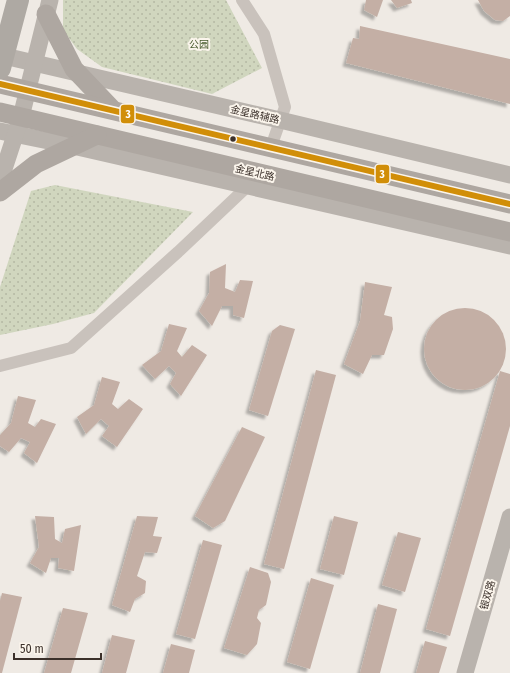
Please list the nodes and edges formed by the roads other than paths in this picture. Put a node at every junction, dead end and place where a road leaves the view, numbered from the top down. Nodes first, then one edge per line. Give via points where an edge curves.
1 (18, 0) edge
2 (242, 0) edge
3 (48, 7) edge
4 (1, 60) edge
5 (33, 63) junction
6 (79, 74) junction
7 (0, 84) edge
8 (26, 89) junction
9 (113, 110) junction
10 (0, 112) edge
11 (280, 120) junction
12 (12, 128) edge
13 (97, 135) junction
14 (73, 146) junction
15 (271, 147) junction
16 (261, 174) junction
17 (510, 175) edge
18 (0, 181) edge
19 (0, 192) edge
20 (510, 204) edge
21 (510, 232) edge
22 (510, 246) edge
23 (0, 366) edge
24 (510, 517) edge
25 (465, 673) edge

1 - 4 highway
2 - 11 street via 264,34 285,107
3 - 5 street
3 - 6 main road via 74,69
4 - 5 street, 金星路辅路
5 - 6 street, 金星路辅路
5 - 8 street
6 - 9 main road
6 - 11 street, 金星路辅路
7 - 8 main road
8 - 9 main road
8 - 12 street
9 - 15 main road
10 - 12 main road, 金星北路
11 - 15 street
11 - 17 street, 金星路辅路
12 - 13 main road, 金星北路
12 - 14 street
12 - 18 street
13 - 14 main road
13 - 16 main road, 金星北路
14 - 19 main road via 36,164
14 - 22 street
15 - 20 main road
16 - 21 main road, 金星北路
16 - 23 street via 71,348
24 - 25 street, 银双路

